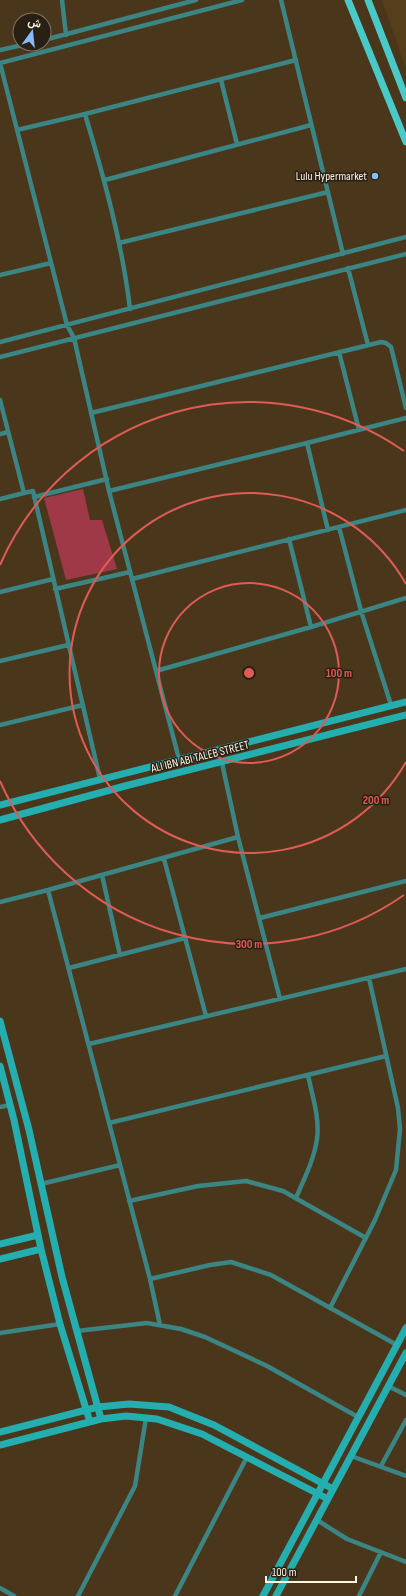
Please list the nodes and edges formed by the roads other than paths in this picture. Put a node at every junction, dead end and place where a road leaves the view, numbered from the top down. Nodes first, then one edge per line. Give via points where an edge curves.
1 (62, 0) edge
2 (196, 0) edge
3 (242, 0) edge
4 (281, 0) edge
5 (348, 0) edge
6 (368, 0) edge
7 (66, 35) junction
8 (52, 38) edge
9 (12, 47) edge
10 (0, 50) edge
11 (296, 60) junction
12 (0, 63) edge
13 (221, 80) junction
14 (406, 98) edge
15 (85, 114) junction
16 (311, 125) junction
17 (17, 130) junction
18 (406, 142) edge
19 (237, 144) junction
20 (104, 180) junction
21 (328, 192) junction
22 (406, 237) edge
23 (119, 243) junction
24 (343, 254) junction
25 (406, 254) edge
26 (51, 263) junction
27 (348, 268) junction
28 (0, 275) edge
29 (130, 309) junction
30 (67, 325) junction
31 (74, 338) junction
32 (0, 342) edge
33 (368, 345) junction
34 (339, 352) junction
35 (0, 357) edge
36 (0, 400) edge
37 (406, 408) edge
38 (91, 413) junction
39 (406, 418) edge
40 (359, 430) junction
41 (8, 432) junction
42 (0, 434) edge
43 (307, 443) junction
44 (107, 479) junction
45 (109, 491) junction
46 (24, 493) junction
47 (34, 497) junction
48 (0, 499) edge
49 (406, 510) edge
50 (339, 527) junction
51 (328, 530) junction
52 (289, 539) junction
53 (130, 572) junction
54 (53, 579) junction
55 (132, 579) junction
56 (55, 589) junction
57 (0, 592) edge
58 (406, 598) edge
59 (361, 611) junction
60 (311, 627) junction
61 (68, 645) junction
62 (0, 661) edge
63 (156, 671) junction
64 (406, 702) edge
65 (83, 705) junction
66 (390, 705) junction
67 (406, 716) edge
68 (0, 725) edge
69 (179, 759) junction
70 (222, 762) junction
71 (100, 779) junction
72 (0, 805) edge
73 (0, 820) edge
74 (238, 837) junction
75 (164, 858) junction
76 (102, 876) junction
77 (406, 881) edge
78 (48, 890) junction
79 (0, 902) edge
80 (260, 918) junction
81 (185, 938) junction
82 (120, 955) junction
83 (69, 968) junction
84 (406, 968) edge
85 (369, 978) junction
86 (280, 999) junction
87 (206, 1016) junction
88 (0, 1021) edge
89 (88, 1044) junction
90 (386, 1056) junction
91 (0, 1066) edge
92 (308, 1075) junction
93 (10, 1105) junction
94 (0, 1107) edge
95 (109, 1122) junction
96 (120, 1165) junction
97 (41, 1184) junction
98 (296, 1198) junction
99 (129, 1201) junction
100 (38, 1235) junction
101 (366, 1238) junction
102 (0, 1244) edge
103 (40, 1249) junction
104 (0, 1259) edge
105 (150, 1279) junction
106 (330, 1308) junction
107 (60, 1324) junction
108 (160, 1325) junction
109 (406, 1328) edge
110 (77, 1332) junction
111 (0, 1333) edge
112 (397, 1345) junction
113 (406, 1353) edge
114 (388, 1386) junction
115 (406, 1395) edge
116 (98, 1407) junction
117 (87, 1409) junction
118 (358, 1417) junction
119 (146, 1418) junction
120 (101, 1419) junction
121 (406, 1420) edge
122 (90, 1422) junction
123 (0, 1432) edge
124 (0, 1445) edge
125 (350, 1456) junction
126 (247, 1457) junction
127 (381, 1466) junction
128 (406, 1476) edge
129 (322, 1483) junction
130 (333, 1489) junction
131 (317, 1494) junction
132 (328, 1499) junction
133 (317, 1520) junction
134 (381, 1552) junction
135 (406, 1562) edge
136 (0, 1588) edge
137 (14, 1596) edge
138 (78, 1596) edge
139 (175, 1596) edge
140 (263, 1596) edge
141 (276, 1596) edge
142 (359, 1596) edge

1 - 7 street
2 - 7 street
3 - 12 street
4 - 11 street
5 - 18 main road
6 - 14 main road
7 - 8 street
9 - 10 street
11 - 13 street
11 - 16 street
12 - 17 street
13 - 15 street
13 - 19 street
15 - 17 street
15 - 20 street
16 - 19 street
16 - 21 street
17 - 26 street
19 - 20 street
20 - 23 street
21 - 23 street
21 - 24 street
22 - 24 street
23 - 29 street via 126,272
24 - 29 street
25 - 27 street
26 - 28 street
26 - 30 street
27 - 31 street
27 - 33 street
29 - 30 street
30 - 31 street
30 - 32 street
31 - 35 street
31 - 38 street
33 - 34 street
33 - 37 street via 381,342 391,347
34 - 38 street
34 - 40 street
36 - 41 street
38 - 44 street
39 - 40 street
40 - 43 street
41 - 42 street
41 - 46 street
43 - 45 street
43 - 51 street
44 - 45 street
44 - 47 street
45 - 53 street
46 - 47 street via 33,491
46 - 48 street
47 - 54 street
49 - 50 street
50 - 51 street
50 - 59 street
51 - 52 street
52 - 55 street
52 - 60 street
53 - 55 street
53 - 56 street
54 - 56 street
54 - 57 street
55 - 63 street
56 - 61 street
58 - 59 street
59 - 60 street
59 - 66 street
60 - 63 street
61 - 62 street
61 - 65 street
63 - 69 street
64 - 66 street, ALI IBN ABI TALEB STREET
65 - 68 street
65 - 71 street
66 - 69 street, ALI IBN ABI TALEB STREET
67 - 70 street, ALI IBN ABI TALEB STREET
69 - 71 street, ALI IBN ABI TALEB STREET
70 - 73 street, ALI IBN ABI TALEB STREET
70 - 74 street
71 - 72 street, ALI IBN ABI TALEB STREET
74 - 75 street
74 - 80 street
75 - 76 street
75 - 81 street
76 - 78 street
76 - 82 street
77 - 80 street
78 - 79 street
78 - 83 street
80 - 86 street
81 - 82 street
81 - 87 street
82 - 83 street
83 - 89 street
84 - 85 street
85 - 86 street
85 - 90 street
86 - 87 street
87 - 89 street
88 - 97 street
89 - 95 street
90 - 92 street
90 - 101 street via 400,1129 396,1170
91 - 93 street
92 - 95 street
92 - 98 street via 317,1139 308,1171
93 - 94 street
93 - 100 street
95 - 96 street
96 - 97 street
96 - 99 street
97 - 110 street
98 - 99 street via 282,1191 246,1181 198,1186
98 - 101 street
99 - 105 street
100 - 102 street
100 - 103 street
101 - 106 street
103 - 104 street
103 - 107 street
105 - 106 street via 230,1262 271,1275
105 - 108 street
106 - 112 street
107 - 111 street
107 - 117 street
108 - 110 street via 147,1323
108 - 118 street via 212,1340 267,1366
109 - 112 street
110 - 116 street
112 - 118 street
113 - 114 street
114 - 115 street
114 - 125 street
116 - 117 street
116 - 120 street
116 - 129 street via 129,1404 169,1407 214,1425
117 - 122 street
117 - 123 street
118 - 129 street
119 - 120 street via 126,1416
119 - 126 street via 157,1419 202,1434
119 - 138 street via 135,1486
120 - 122 street
121 - 127 street
122 - 124 street
125 - 127 street
125 - 130 street
126 - 131 street
126 - 139 street
127 - 128 street
129 - 130 street
129 - 131 street
130 - 132 street
131 - 132 street
131 - 140 street
132 - 133 street
133 - 134 street via 347,1539
133 - 141 street
134 - 135 street
134 - 142 street
136 - 137 street

